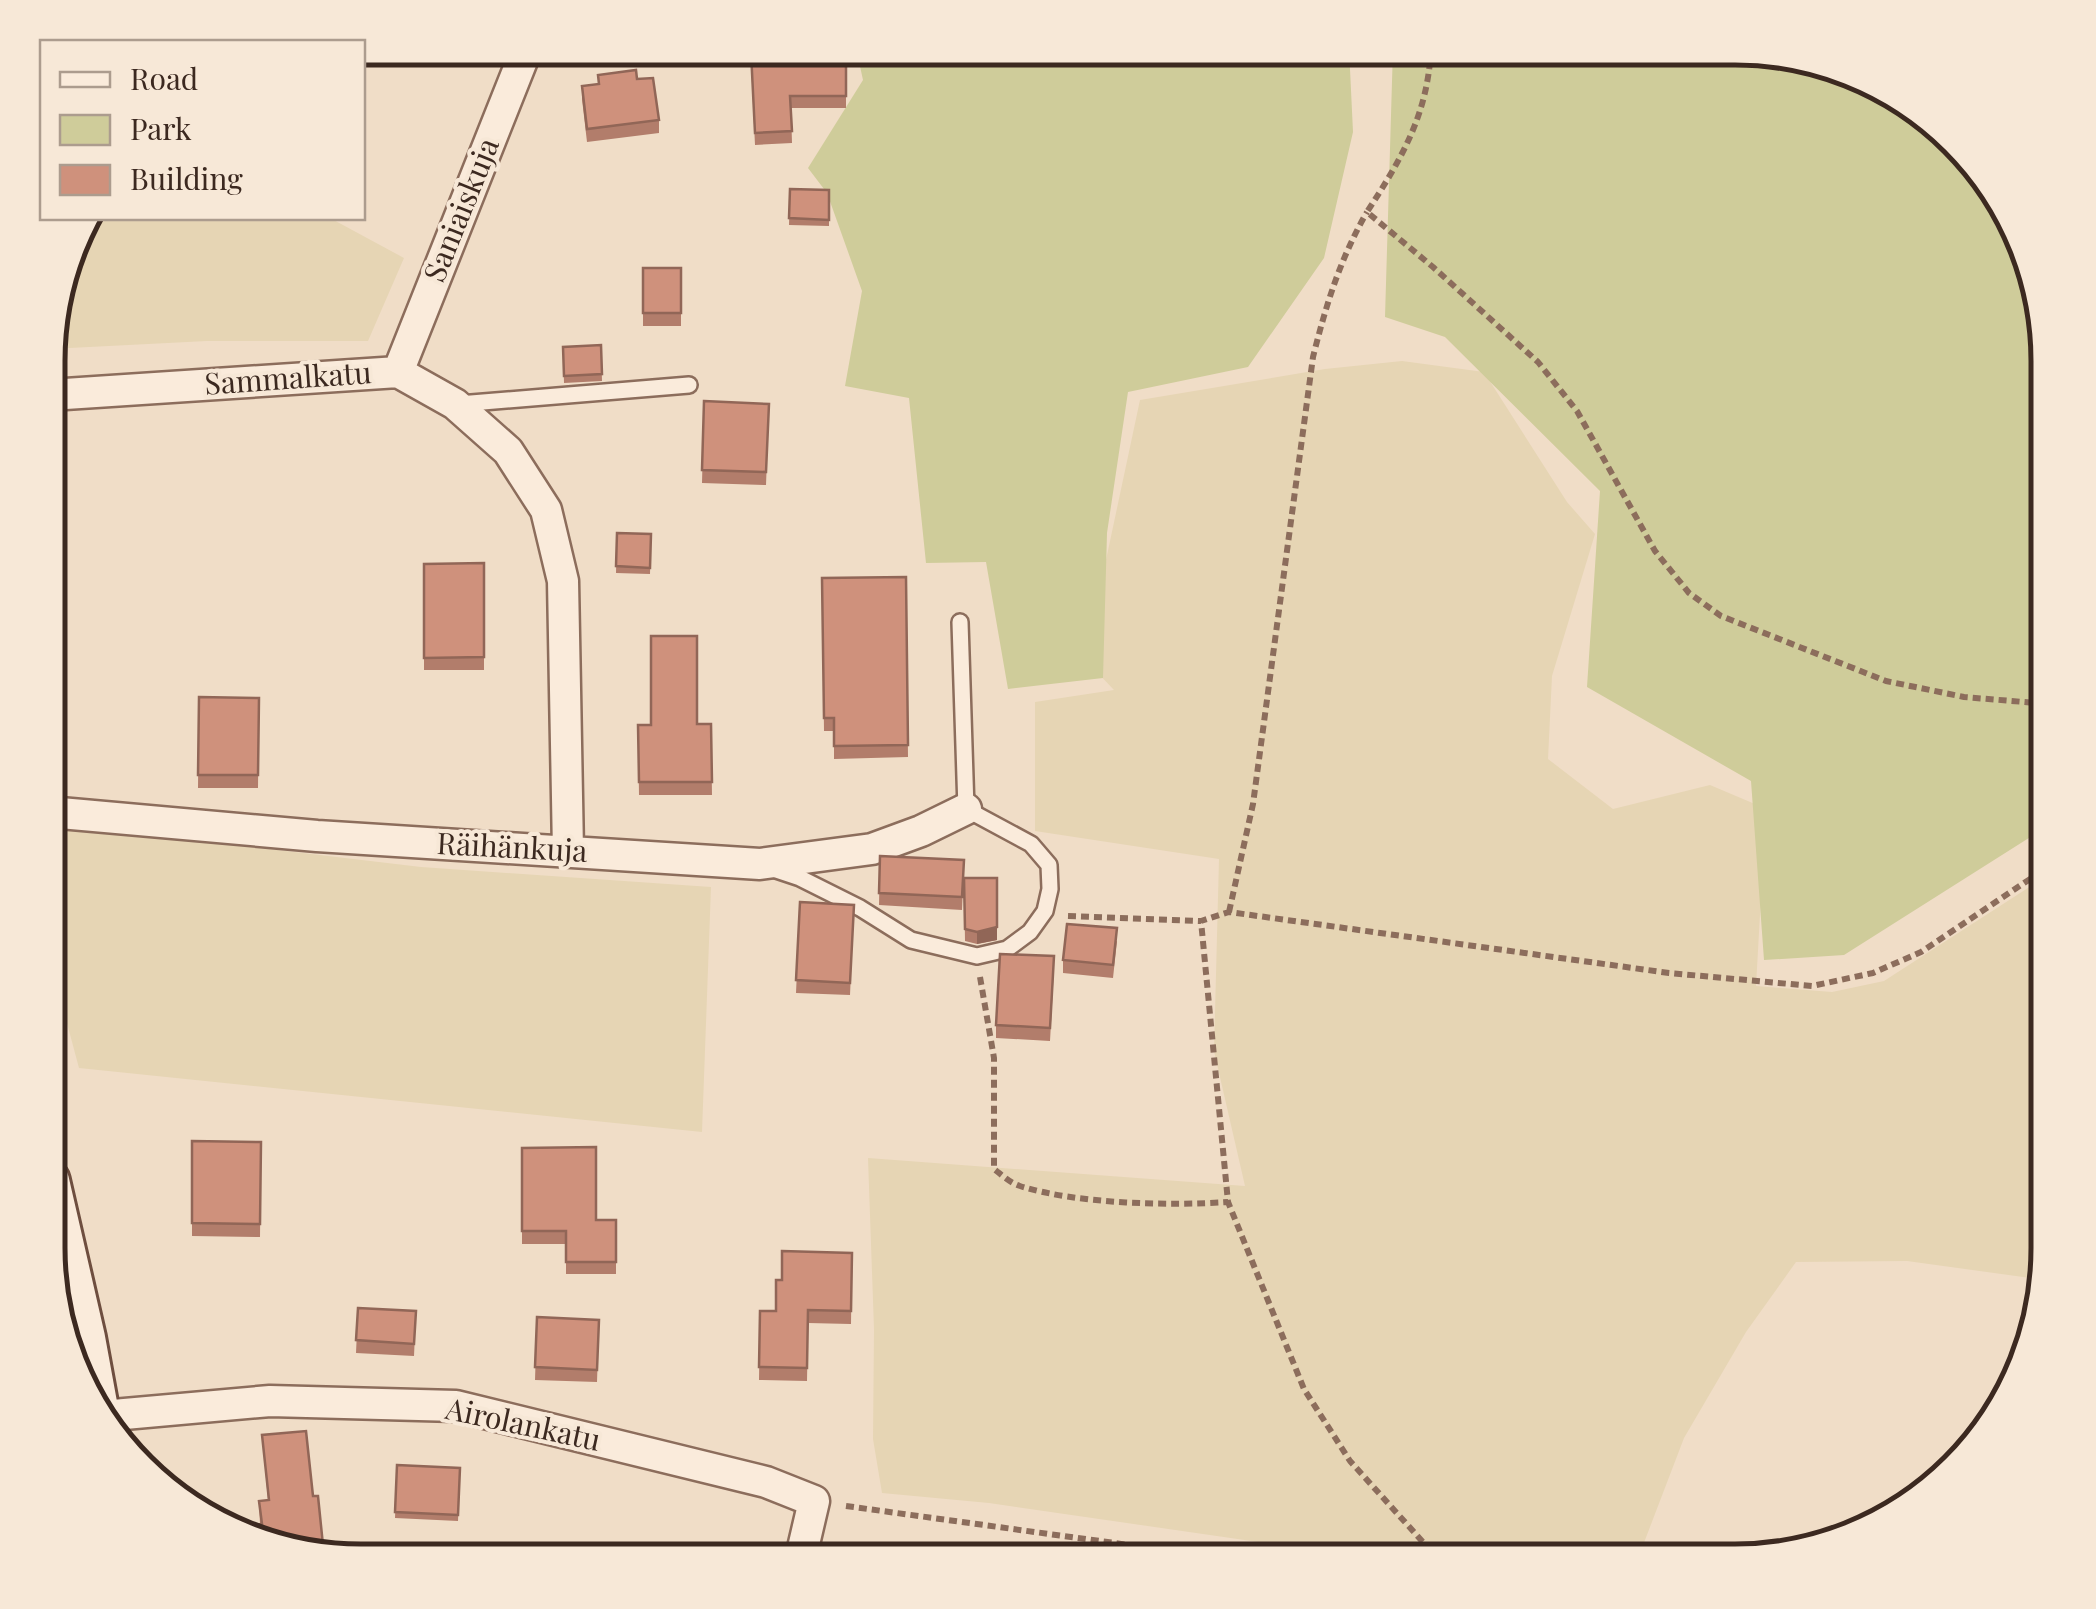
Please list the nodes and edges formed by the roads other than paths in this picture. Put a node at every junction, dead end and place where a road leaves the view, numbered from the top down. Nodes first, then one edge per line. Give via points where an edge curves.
1 (521, 66) edge
2 (398, 372) junction
3 (690, 385) dead end
4 (65, 394) edge
5 (455, 404) junction
6 (960, 622) dead end
7 (966, 809) junction
8 (65, 813) edge
9 (568, 851) junction
10 (760, 864) junction
11 (117, 1415) edge
12 (804, 1543) edge

1 - 2 street, Saniaiskuja
2 - 4 street, Sammalkatu
2 - 5 street, Sammalkatu
3 - 5 lane
5 - 9 street, Sammalkatu via 508,451 546,510 562,582
6 - 7 lane
7 - 10 street, Räihänkuja via 872,848
7 - 10 lane via 1031,844 1049,865 1045,911 1007,949 976,956 911,940 860,908
8 - 9 street, Räihänkuja
9 - 10 street, Räihänkuja
11 - 12 street, Airolankatu via 270,1401 456,1406 766,1482 814,1502

